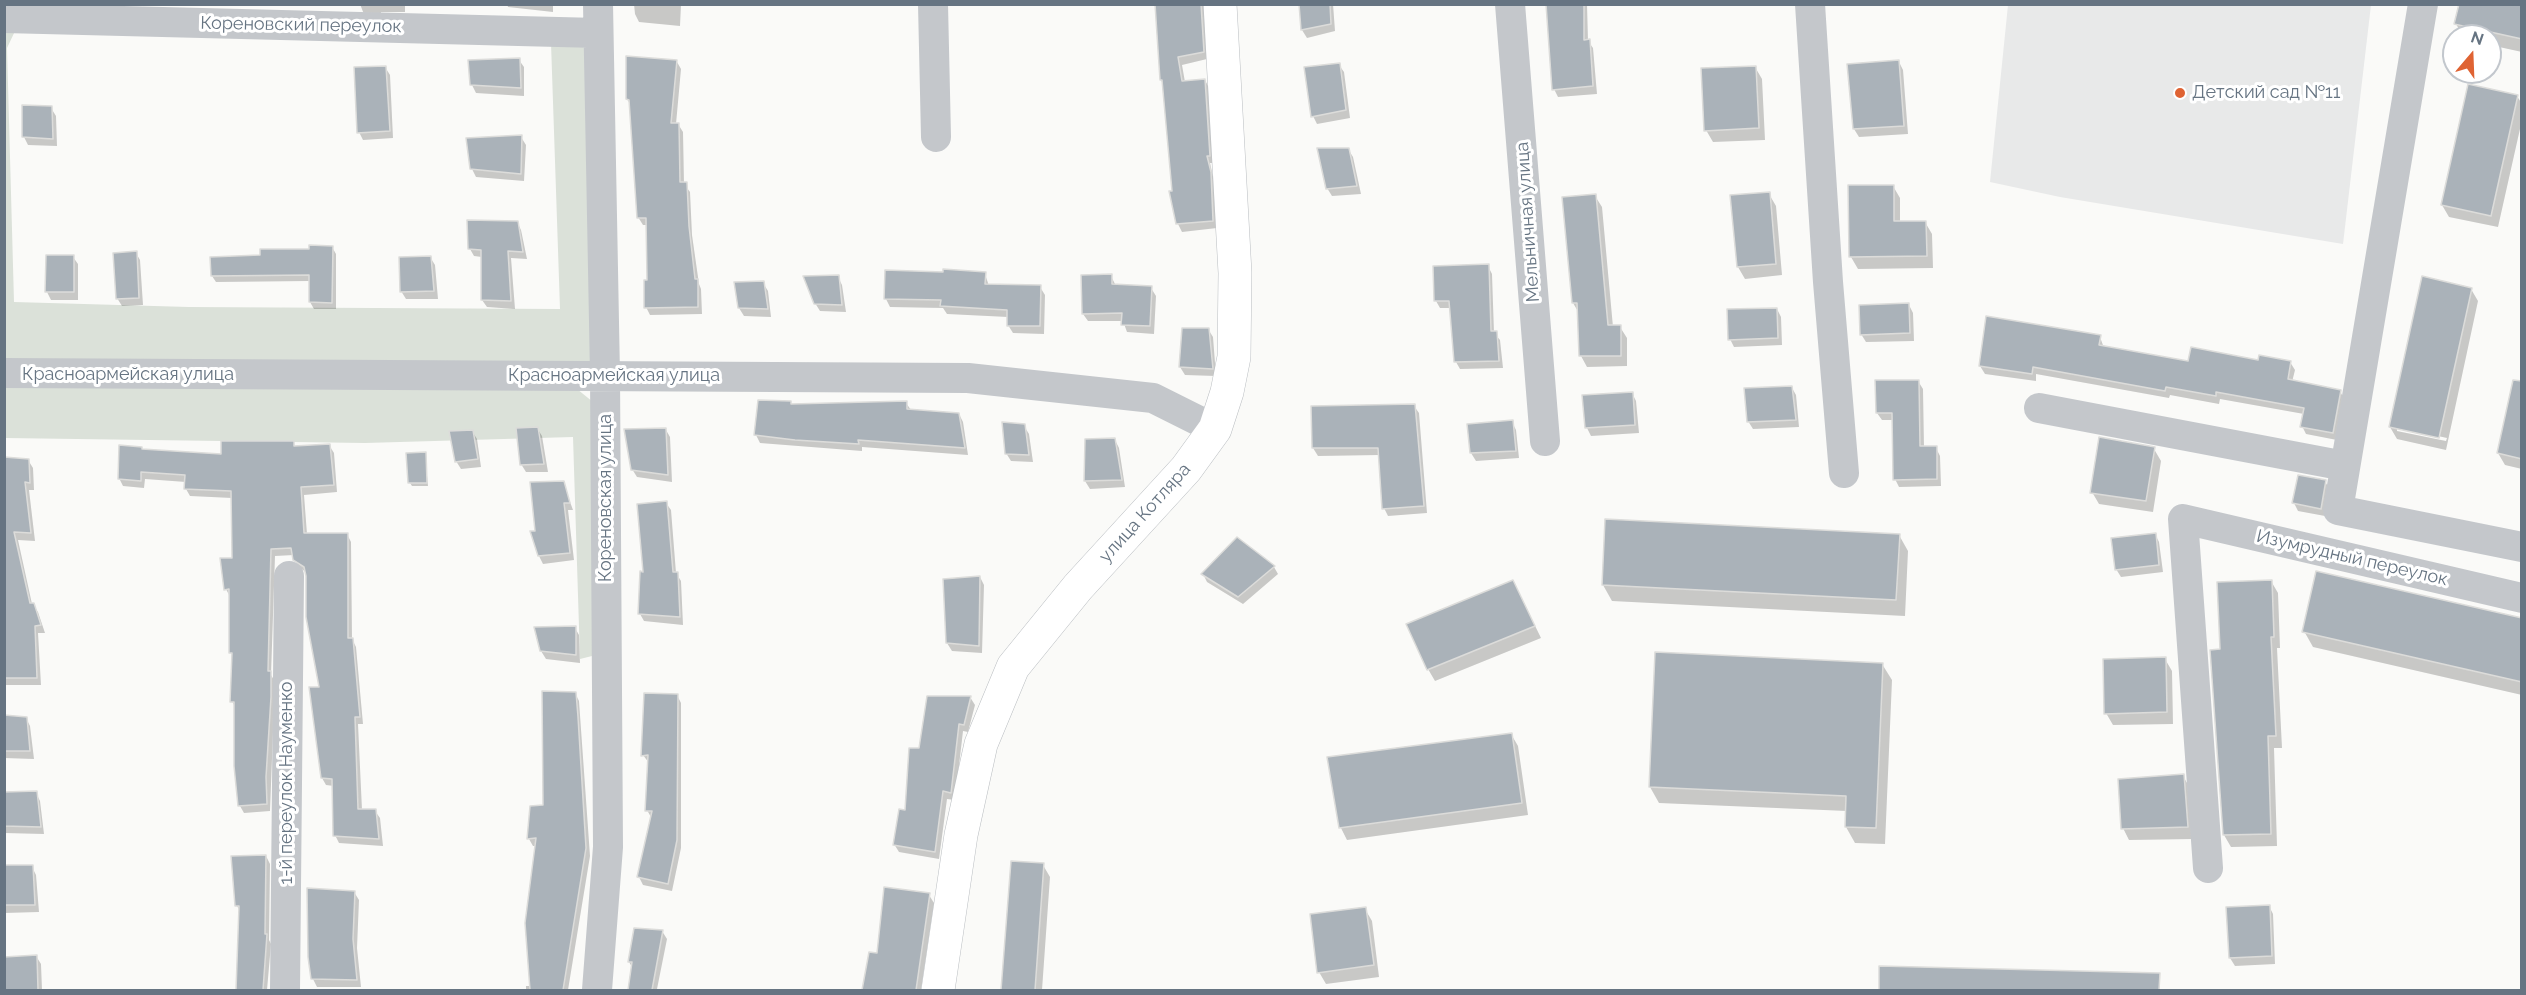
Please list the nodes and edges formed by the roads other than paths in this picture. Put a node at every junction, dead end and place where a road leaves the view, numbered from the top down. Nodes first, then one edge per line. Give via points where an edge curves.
1 (933, 4) edge
2 (1220, 4) edge
3 (1510, 4) edge
4 (1810, 4) edge
5 (2424, 4) edge
6 (4, 18) edge
7 (598, 19) edge
8 (936, 137) dead end
9 (4, 373) edge
10 (605, 375) junction
11 (2039, 408) dead end
12 (1215, 429) junction
13 (1545, 441) dead end
14 (2345, 466) junction
15 (1844, 473) dead end
16 (2522, 547) edge
17 (289, 576) dead end
18 (2522, 598) edge
19 (2208, 868) dead end
20 (285, 990) edge
21 (597, 990) edge
22 (938, 990) edge

1 - 8 street
2 - 12 main road, улица Котляра via 1236,316 1234,357
3 - 13 street, Мельничная улица
4 - 15 street
5 - 14 street
6 - 7 street, Кореновский переулок
7 - 10 street, Кореновская улица
9 - 10 street, Красноармейская улица
10 - 12 street, Красноармейская улица via 968,378 1153,398
10 - 21 street, Кореновская улица via 608,847
11 - 14 street
12 - 22 main road, улица Котляра via 1186,469 1078,587 1013,667 981,744 961,836
14 - 16 street via 2338,510
17 - 20 street, 1-й переулок Науменко
18 - 19 street, Изумрудный переулок via 2182,519

